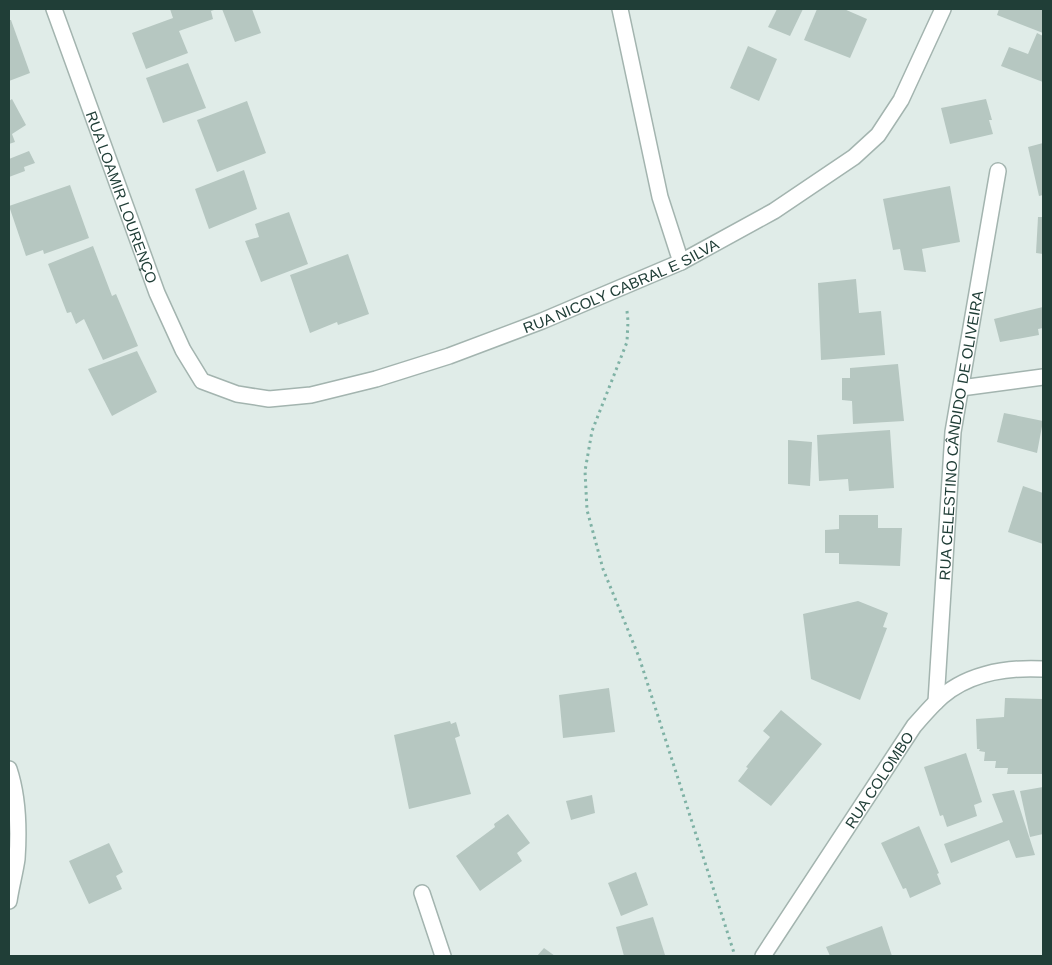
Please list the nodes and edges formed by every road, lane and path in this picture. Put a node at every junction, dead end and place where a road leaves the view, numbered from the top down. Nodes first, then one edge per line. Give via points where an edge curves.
1 (54, 9) edge
2 (620, 9) edge
3 (943, 9) edge
4 (998, 171) dead end
5 (681, 262) junction
6 (623, 288) junction
7 (1043, 378) edge
8 (202, 381) joint
9 (961, 388) junction
10 (1043, 669) edge
11 (936, 702) junction
12 (9, 769) edge
13 (422, 893) dead end
14 (9, 901) edge
15 (443, 956) edge
16 (735, 956) edge
17 (763, 956) edge

1 - 8 street, RUA LOAMIR LOURENÇO via 157,293 183,350
2 - 5 street via 660,197
3 - 5 street, RUA NICOLY CABRAL E SILVA via 901,100 878,135 819,182 774,211
4 - 9 street, RUA CELESTINO CÂNDIDO DE OLIVEIRA
5 - 6 street, RUA NICOLY CABRAL E SILVA
6 - 8 street, RUA NICOLY CABRAL E SILVA via 449,356 376,379 311,394 269,399 237,394
6 - 16 path via 628,321 627,342 592,430 585,471 587,510 602,570 639,657
7 - 9 street
9 - 11 street, RUA CELESTINO CÂNDIDO DE OLIVEIRA via 953,432
10 - 11 street, RUA COLOMBO via 999,671 971,678
11 - 17 street, RUA COLOMBO via 914,726
12 - 14 street via 17,819 17,859
13 - 15 street

